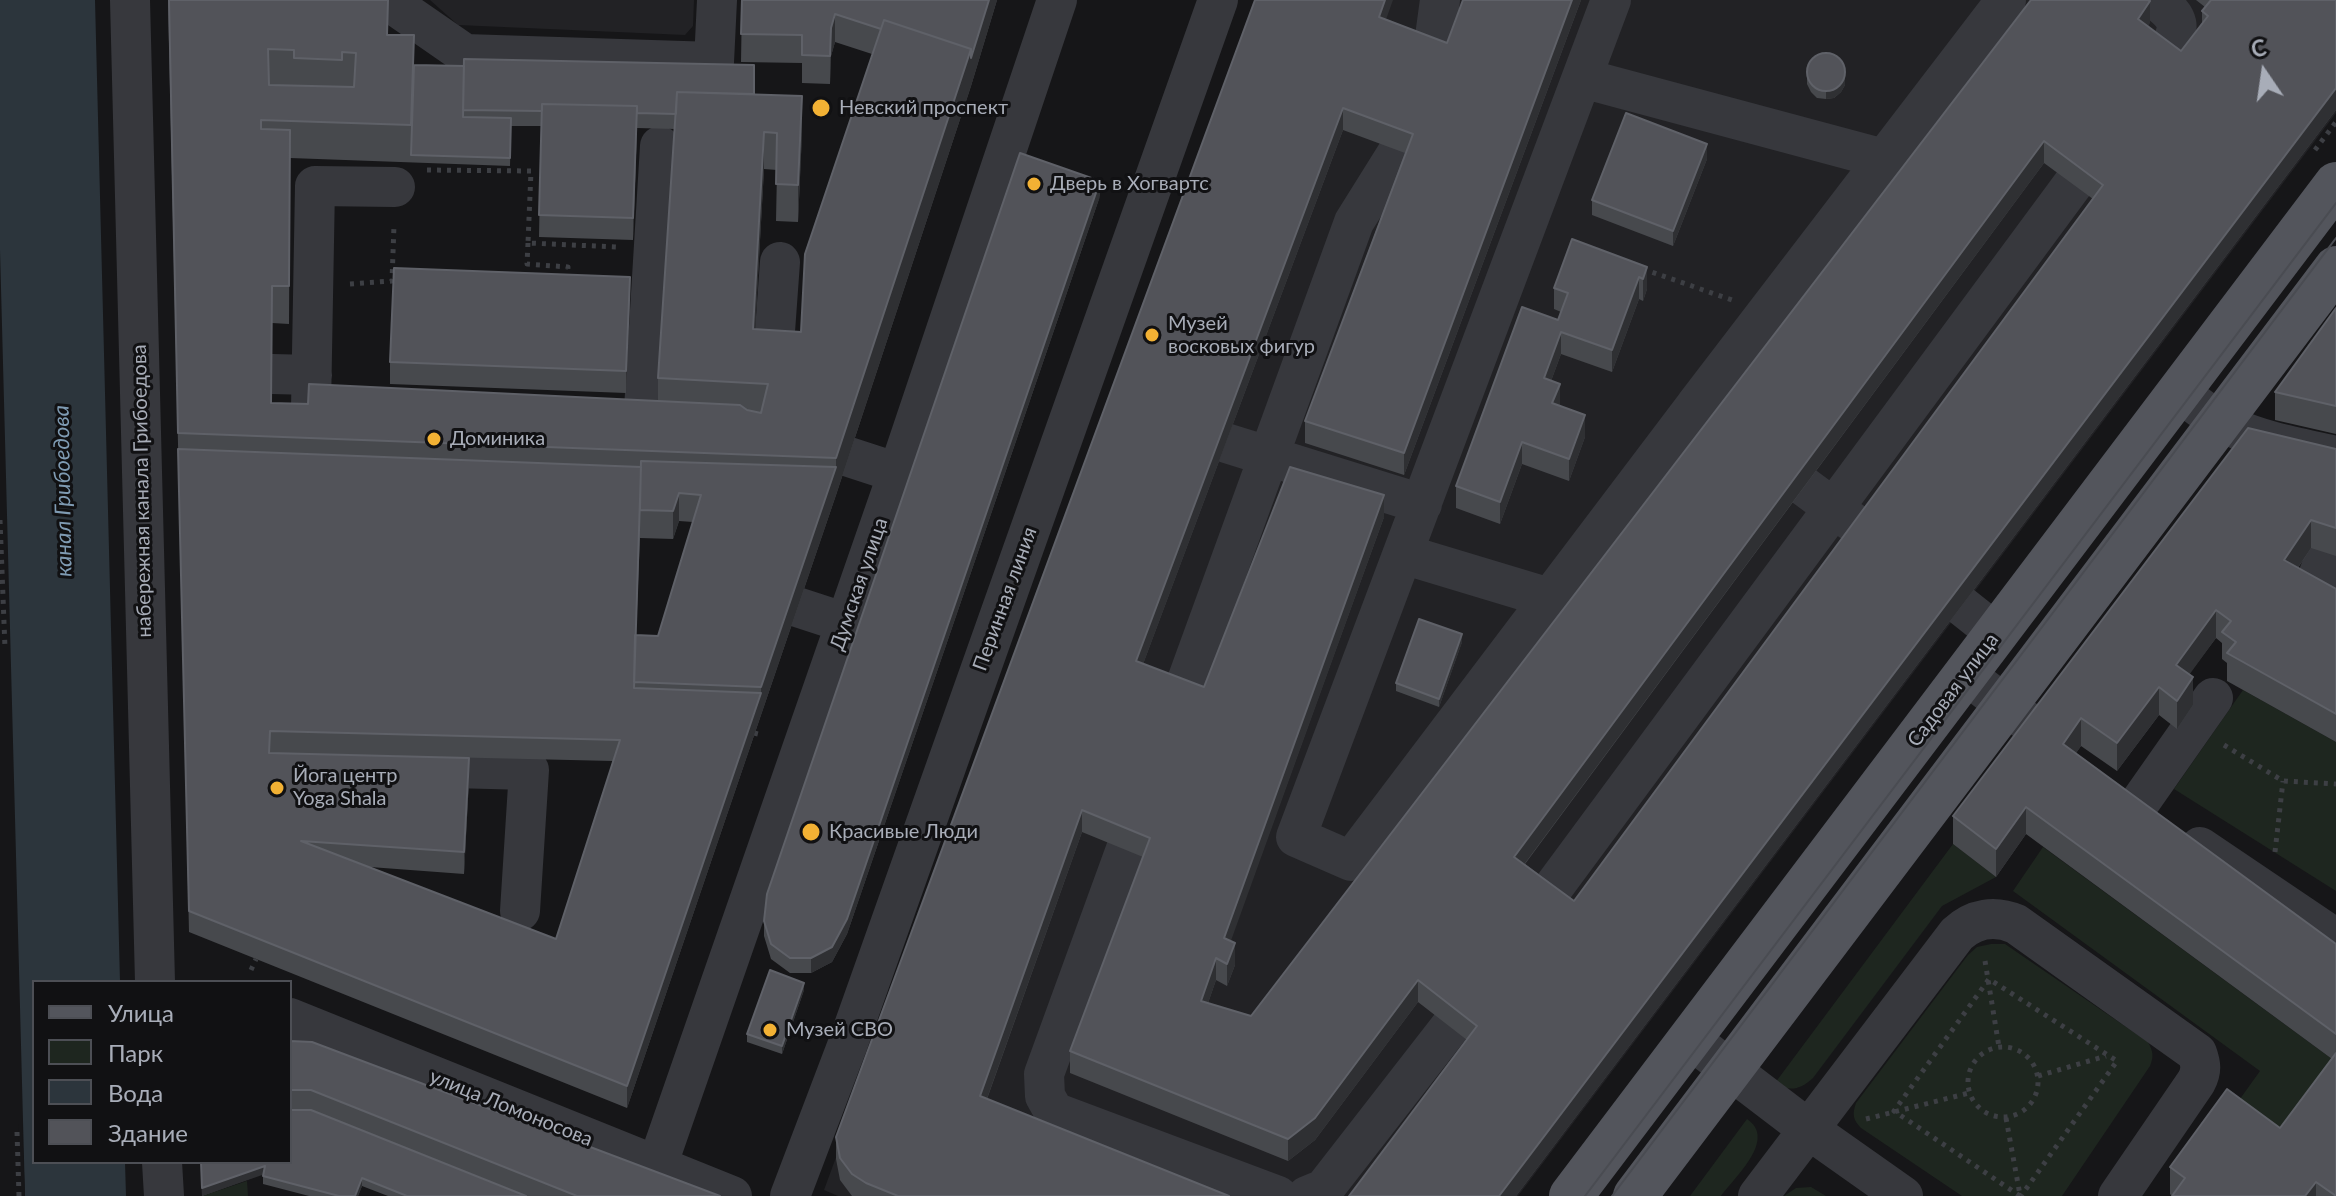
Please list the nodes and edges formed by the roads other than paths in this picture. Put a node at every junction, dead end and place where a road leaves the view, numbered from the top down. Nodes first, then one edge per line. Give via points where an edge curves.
1 (130, 0) edge
2 (152, 0) edge
3 (387, 0) edge
4 (717, 0) edge
5 (1057, 0) edge
6 (1218, 0) edge
7 (1440, 0) edge
8 (1611, 0) edge
9 (2006, 0) edge
10 (2156, 0) edge
11 (1432, 59) edge
12 (2165, 61) edge
13 (1582, 78) junction
14 (660, 146) dead end
15 (1399, 150) edge
16 (1884, 159) junction
17 (2073, 184) edge
18 (2336, 184) edge
19 (395, 187) road end
20 (780, 262) dead end
21 (2336, 268) edge
22 (567, 287) edge
23 (651, 290) junction
24 (759, 367) edge
25 (272, 374) edge
26 (312, 375) junction
27 (2179, 392) junction
28 (374, 412) edge
29 (2220, 422) junction
30 (685, 429) edge
31 (1226, 443) edge
32 (2336, 456) edge
33 (849, 457) edge
34 (1269, 457) junction
35 (898, 473) junction
36 (1422, 504) junction
37 (1403, 554) junction
38 (1549, 598) junction
39 (1962, 606) edge
40 (797, 607) edge
41 (846, 623) junction
42 (1996, 633) junction
43 (1965, 674) junction
44 (1180, 700) edge
45 (2203, 712) road end
46 (2022, 718) junction
47 (377, 766) edge
48 (2105, 782) edge
49 (2158, 819) junction
50 (1126, 849) edge
51 (1544, 900) edge
52 (520, 911) dead end
53 (2336, 939) edge
54 (155, 980) edge
55 (292, 1019) edge
56 (1450, 1027) edge
57 (1690, 1039) junction
58 (1730, 1070) junction
59 (1808, 1129) junction
60 (162, 1164) edge
61 (657, 1166) junction
62 (164, 1196) edge
63 (732, 1196) edge
64 (790, 1196) edge
65 (1278, 1196) edge
66 (1307, 1196) edge
67 (1571, 1196) edge
68 (1635, 1196) edge
69 (1758, 1196) edge
70 (1903, 1196) edge
71 (2118, 1196) edge

1 - 2 street
1 - 54 street, набережная канала Грибоедова via 158,376 167,762
3 - 4 street via 465,54 714,62
5 - 35 street, Думская улица
6 - 64 street, Перинная линия via 1095,402
7 - 11 street
8 - 13 street
9 - 16 street
10 - 12 street via 2177,21
13 - 16 street
13 - 36 street
14 - 23 street
15 - 34 street via 1354,222
16 - 38 street via 1767,312 1710,414
17 - 51 street
18 - 27 main road, Садовая улица
19 - 26 street via 315,186
20 - 24 street via 774,345
21 - 29 main road
22 - 23 street
23 - 30 street via 627,426
25 - 26 street
26 - 28 street via 311,408
27 - 29 street
27 - 42 main road, Садовая улица
29 - 32 street
29 - 46 main road
31 - 34 street
33 - 35 street
34 - 36 street
34 - 44 street
35 - 41 street, Думская улица
36 - 37 street
37 - 38 street
37 - 38 street via 1296,837 1351,861
39 - 42 street
40 - 41 street
41 - 61 street, Думская улица
42 - 43 main road, Садовая улица
43 - 46 street
43 - 57 main road, Садовая улица
45 - 49 street
46 - 58 main road
47 - 52 street via 529,770
48 - 49 street
49 - 53 street
50 - 65 street via 1044,1074 1045,1096 1054,1112
55 - 61 street, улица Ломоносова
56 - 66 street via 1324,1189
57 - 58 street
57 - 67 main road, Садовая улица
58 - 59 street
58 - 68 main road
59 - 69 street
59 - 70 street
59 - 71 street via 1957,934 1979,920 2005,919 2197,1053 2201,1062 2196,1082
60 - 62 street
61 - 63 street, улица Ломоносова

